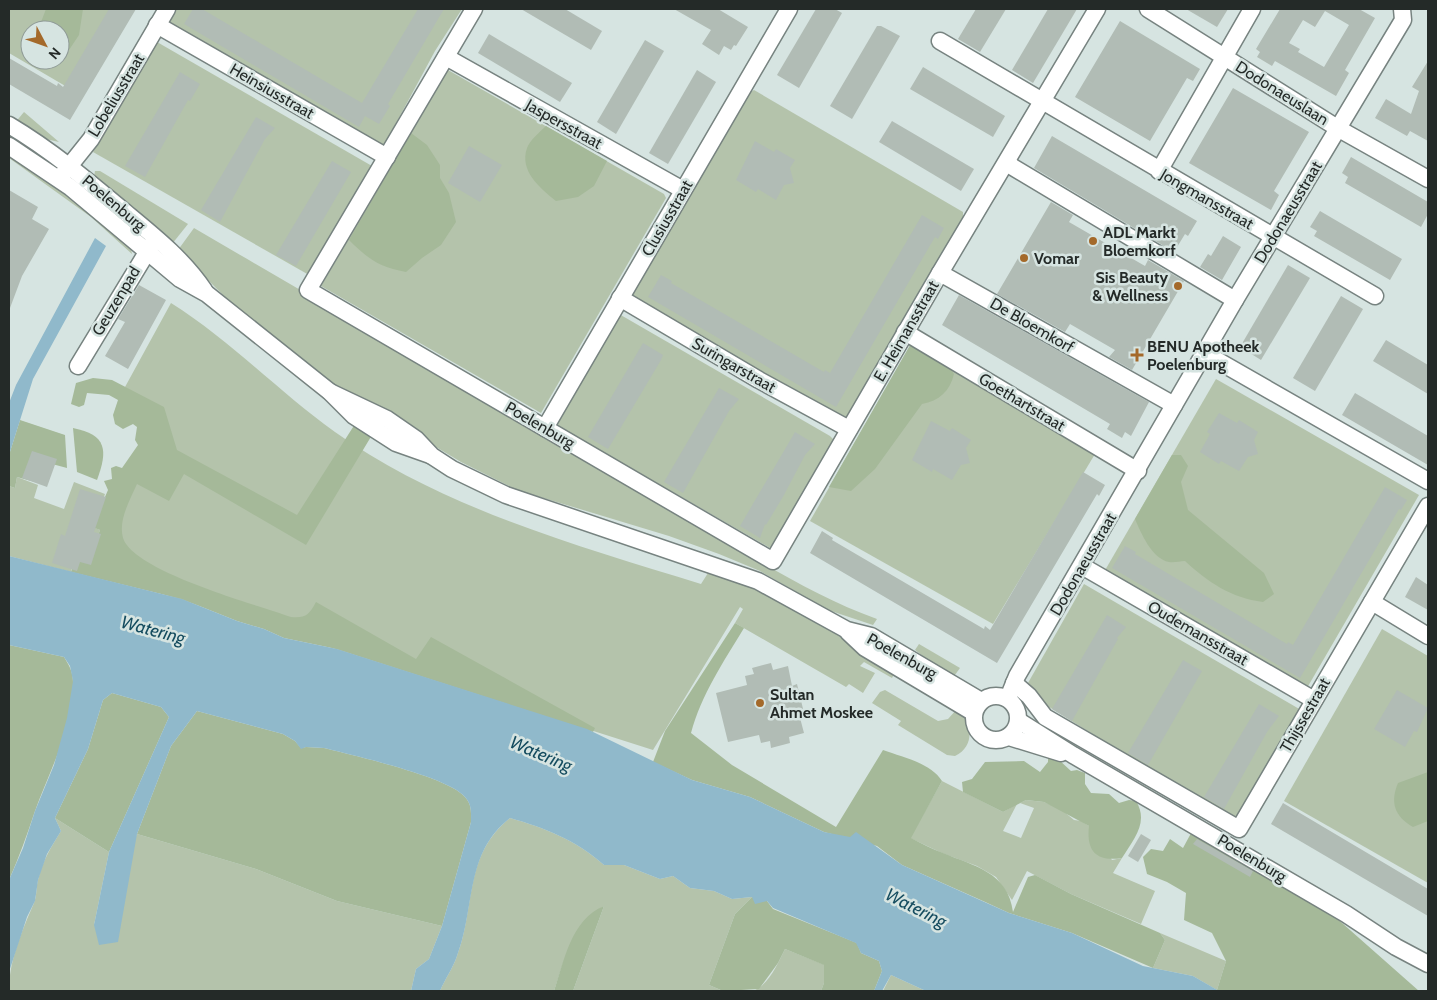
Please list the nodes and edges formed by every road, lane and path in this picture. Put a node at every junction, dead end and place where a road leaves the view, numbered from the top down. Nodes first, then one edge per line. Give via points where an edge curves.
1 (167, 9) edge
2 (474, 9) edge
3 (789, 9) edge
4 (1097, 9) edge
5 (1148, 9) edge
6 (1252, 9) edge
7 (1403, 14) edge
8 (157, 25) junction
9 (940, 41) dead end
10 (446, 57) junction
11 (1224, 57) junction
12 (1041, 102) junction
13 (9, 125) edge
14 (1339, 129) junction
15 (9, 146) edge
16 (387, 157) junction
17 (1006, 163) junction
18 (70, 165) junction
19 (1159, 171) junction
20 (59, 178) junction
21 (1428, 179) edge
22 (683, 190) junction
23 (1272, 237) junction
24 (156, 238) junction
25 (146, 251) junction
26 (940, 273) junction
27 (207, 294) junction
28 (1375, 296) dead end
29 (620, 298) junction
30 (1235, 300) junction
31 (905, 332) junction
32 (1206, 354) junction
33 (78, 366) dead end
34 (1174, 405) junction
35 (544, 428) junction
36 (849, 429) junction
37 (1138, 471) junction
38 (1428, 481) edge
39 (1428, 506) edge
40 (773, 561) joint
41 (1082, 566) junction
42 (1372, 602) junction
43 (1428, 636) edge
44 (1014, 683) junction
45 (1008, 698) junction
46 (1314, 700) junction
47 (978, 707) junction
48 (1019, 721) junction
49 (1009, 737) junction
50 (1073, 755) junction
51 (1239, 829) joint
52 (1428, 964) edge

1 - 8 street, Lobeliusstraat
2 - 10 street
3 - 22 street, Clusiusstraat
4 - 12 street, E. Heimansstraat
5 - 11 street, Dodonaeuslaan
6 - 11 street, Dodonaeuslaan
7 - 14 street, Dodonaeusstraat
8 - 16 street, Heinsiusstraat
8 - 18 street, Lobeliusstraat via 91,139
9 - 12 street
10 - 16 street
10 - 22 street, Jaspersstraat
11 - 14 street, Dodonaeuslaan
11 - 19 street, Dodonaeuslaan
12 - 17 street, E. Heimansstraat
12 - 19 street, Jongmansstraat
13 - 18 street, Poelenburg
14 - 21 street, Dodonaeuslaan
14 - 23 street, Dodonaeusstraat
15 - 20 street, Poelenburg
16 - 35 street, Poelenburg via 308,290
17 - 26 street, E. Heimansstraat
17 - 30 street
18 - 20 street, Lobeliusstraat
18 - 24 street, Poelenburg
19 - 23 street, Jongmansstraat
20 - 25 street, Poelenburg
22 - 29 street, Clusiusstraat
23 - 28 street, Jongmansstraat
23 - 30 street, Dodonaeusstraat
24 - 25 street, Geuzenpad
24 - 27 street, Poelenburg via 189,268
25 - 27 street, Poelenburg via 180,279
25 - 33 street, Geuzenpad
26 - 31 street, E. Heimansstraat
26 - 34 street, De Bloemkorf
27 - 47 street, Poelenburg via 330,392 354,416 396,443 432,456 506,495 758,581 847,630 871,636
29 - 35 street, Clusiusstraat
29 - 36 street, Suringarstraat
30 - 32 street, Dodonaeusstraat
31 - 36 street, E. Heimansstraat
31 - 37 street, Goethartstraat
32 - 34 street, Dodonaeusstraat
32 - 38 street
34 - 37 street, Dodonaeusstraat
35 - 40 street, Poelenburg
36 - 40 street, E. Heimansstraat
37 - 41 street, Dodonaeusstraat
39 - 42 street, Thijssestraat
41 - 44 street, Dodonaeusstraat
41 - 46 street, Oudemansstraat
42 - 43 street
42 - 46 street, Thijssestraat
44 - 45 street, Dodonaeusstraat
44 - 51 street, Poelenburg via 1029,696 1044,717
45 - 47 street via 991,696
45 - 48 street via 1016,707
46 - 51 street, Thijssestraat
47 - 49 street via 975,726 982,736 996,741
48 - 49 street
48 - 50 street, Poelenburg
49 - 50 street, Poelenburg
50 - 52 street, Poelenburg

